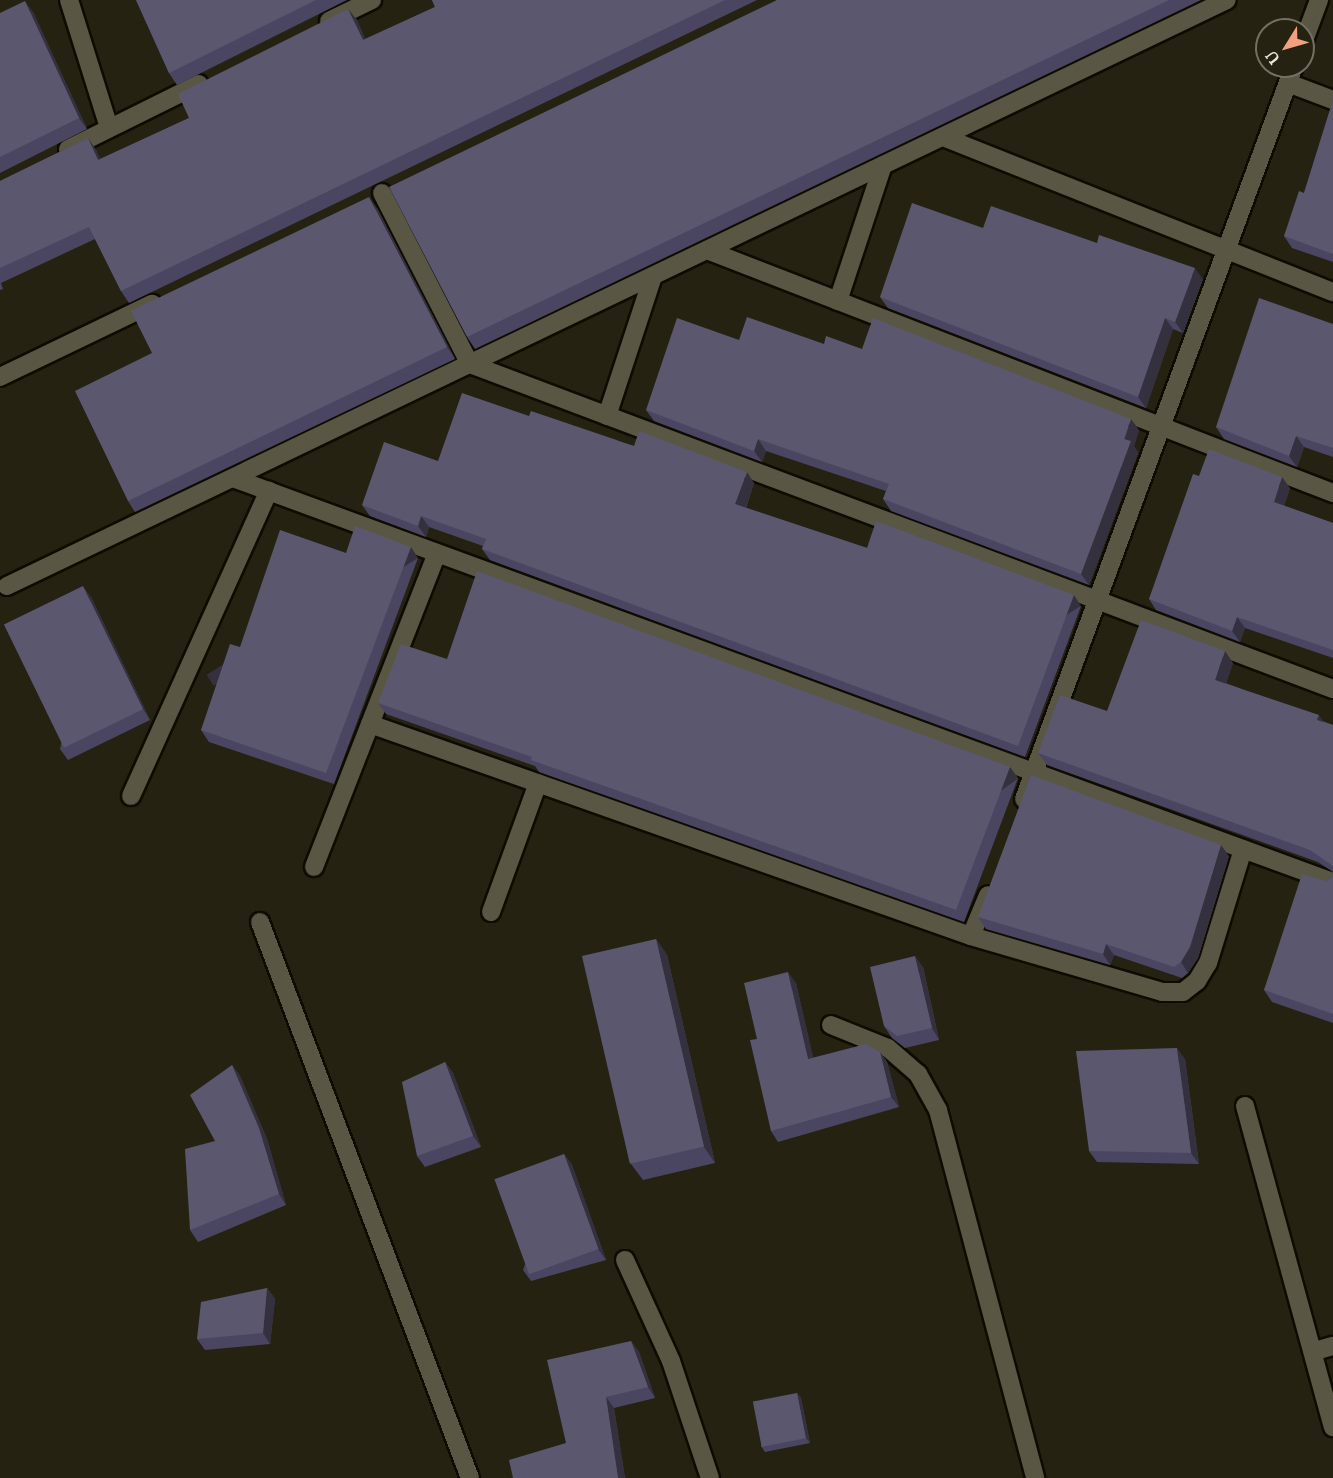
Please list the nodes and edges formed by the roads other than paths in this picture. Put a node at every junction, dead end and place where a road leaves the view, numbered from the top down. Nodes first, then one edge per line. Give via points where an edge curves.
1 (69, 0) edge
2 (372, 0) edge
3 (1227, 0) edge
4 (1319, 0) edge
5 (1312, 18) edge
6 (309, 31) edge
7 (214, 77) edge
8 (1290, 78) edge
9 (1296, 78) edge
10 (1333, 100) edge
11 (109, 128) junction
12 (943, 137) junction
13 (49, 159) edge
14 (883, 165) junction
15 (403, 183) edge
16 (382, 193) junction
17 (361, 203) edge
18 (707, 250) junction
19 (1226, 252) junction
20 (653, 276) junction
21 (1333, 292) edge
22 (170, 295) edge
23 (838, 301) junction
24 (470, 364) junction
25 (0, 377) edge
26 (607, 416) junction
27 (1160, 428) junction
28 (232, 477) junction
29 (269, 491) junction
30 (1333, 493) edge
31 (437, 553) junction
32 (7, 586) dead end
33 (1097, 601) junction
34 (1333, 689) edge
35 (370, 724) junction
36 (1034, 772) junction
37 (538, 783) junction
38 (131, 796) dead end
39 (1018, 816) edge
40 (1243, 849) junction
41 (314, 867) dead end
42 (993, 882) edge
43 (1333, 882) edge
44 (491, 912) dead end
45 (260, 922) dead end
46 (971, 936) junction
47 (831, 1025) dead end
48 (1245, 1106) dead end
49 (625, 1260) dead end
50 (1333, 1347) edge
51 (1315, 1352) junction
52 (1333, 1426) edge
53 (470, 1478) edge
54 (710, 1478) edge
55 (1035, 1478) edge

1 - 11 street
2 - 6 street
3 - 12 street
4 - 5 street
7 - 11 street
8 - 19 street
9 - 10 street
11 - 13 street
12 - 14 street
12 - 19 street
14 - 18 street
14 - 23 street
15 - 16 street
16 - 17 street
16 - 24 street
18 - 20 street
18 - 23 street
19 - 21 street
19 - 27 street
20 - 24 street
20 - 26 street
22 - 25 street
23 - 27 street
24 - 26 street
24 - 28 street
26 - 33 street
27 - 30 street
27 - 33 street
28 - 29 street
28 - 32 street
29 - 31 street
29 - 38 street
31 - 35 street
31 - 36 street
33 - 34 street
33 - 36 street
35 - 37 street
35 - 41 street
36 - 39 street
36 - 40 street
37 - 44 street
37 - 46 street
40 - 43 street
40 - 46 street via 1208,963 1197,981 1183,992 1162,992
42 - 46 street
45 - 53 street
47 - 55 street via 888,1048 918,1074 938,1110
48 - 51 street
49 - 54 street via 671,1361
50 - 51 street
51 - 52 street

